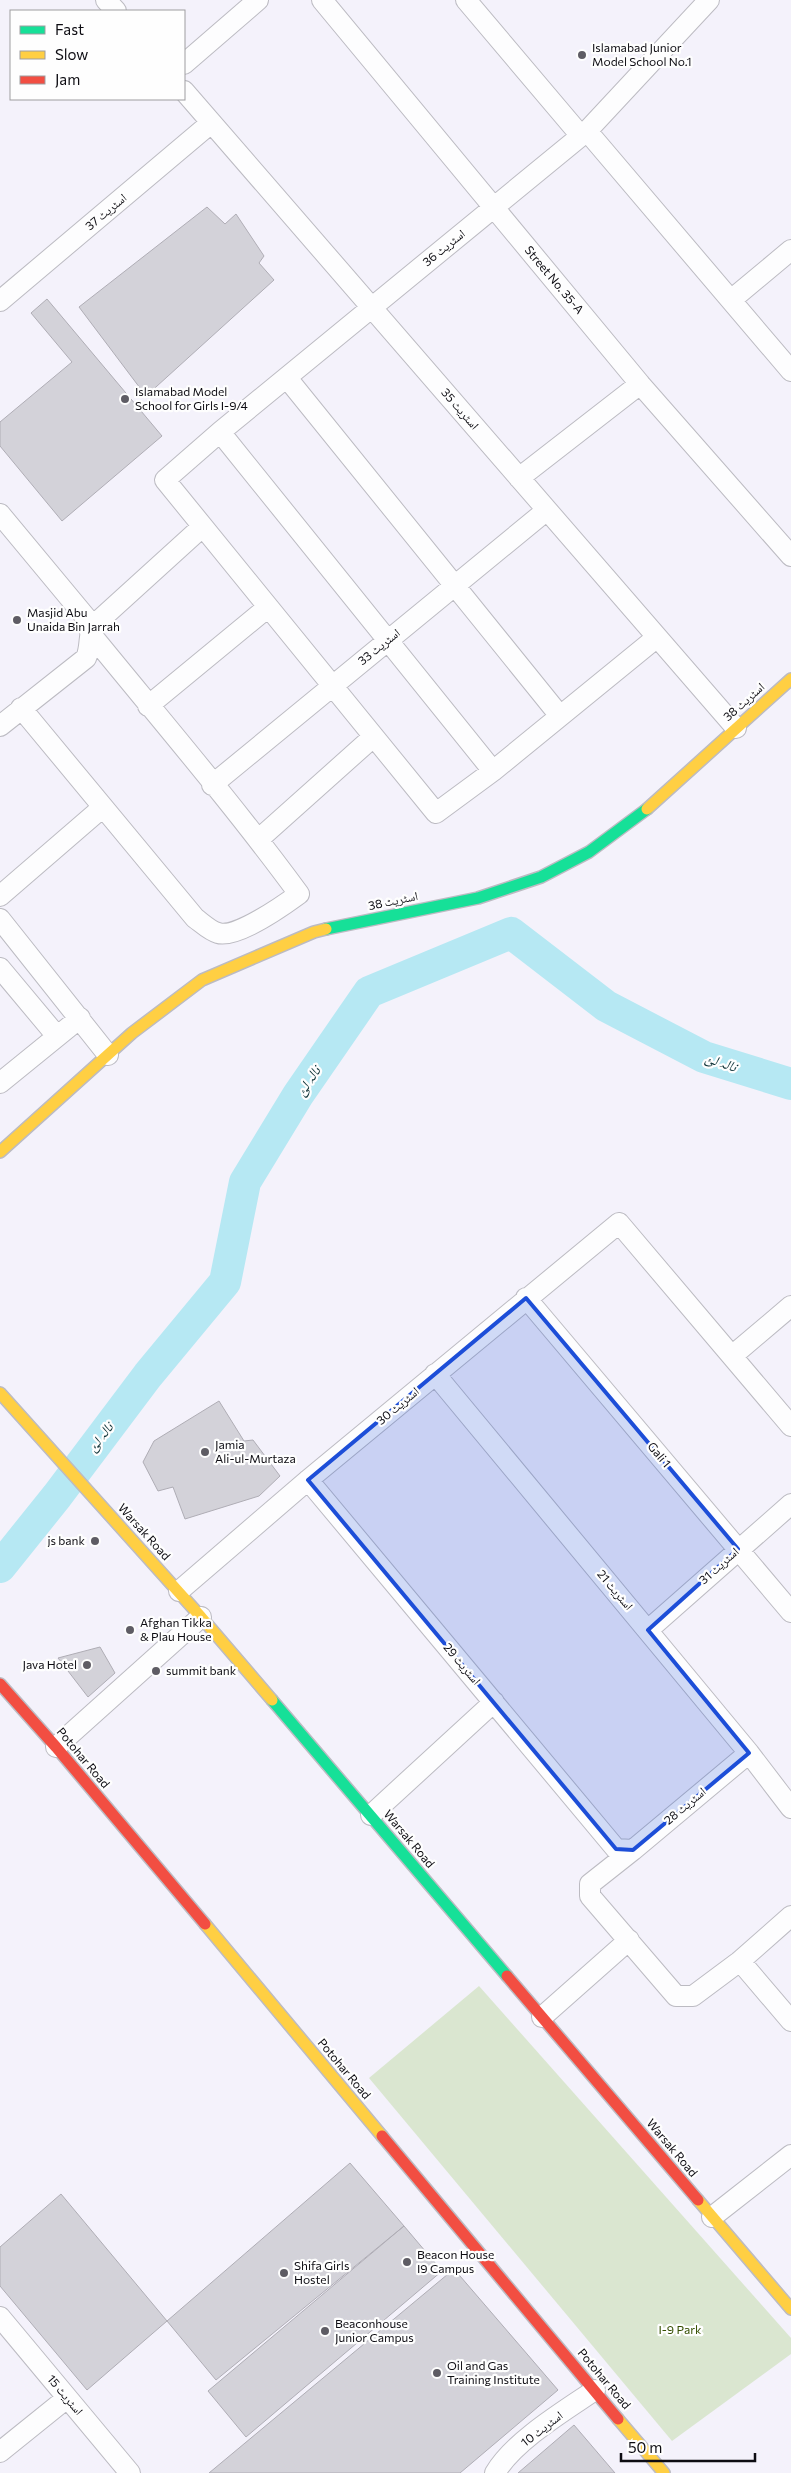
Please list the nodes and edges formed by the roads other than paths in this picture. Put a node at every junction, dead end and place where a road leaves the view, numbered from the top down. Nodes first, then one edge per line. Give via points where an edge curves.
1 (106, 0) edge
2 (258, 0) edge
3 (322, 0) edge
4 (466, 0) edge
5 (709, 0) edge
6 (115, 10) edge
7 (185, 63) edge
8 (185, 92) edge
9 (211, 122) junction
10 (584, 134) junction
11 (494, 208) junction
12 (791, 250) edge
13 (0, 300) edge
14 (731, 300) junction
15 (372, 308) junction
16 (791, 371) edge
17 (286, 378) junction
18 (640, 384) junction
19 (220, 432) junction
20 (519, 478) junction
21 (547, 510) junction
22 (0, 514) edge
23 (202, 528) junction
24 (791, 556) edge
25 (454, 586) junction
26 (267, 608) junction
27 (92, 629) junction
28 (656, 638) junction
29 (388, 640) junction
30 (791, 679) edge
31 (331, 687) junction
32 (148, 706) junction
33 (21, 708) junction
34 (560, 716) junction
35 (0, 726) edge
36 (736, 728) junction
37 (372, 738) junction
38 (493, 771) junction
39 (212, 784) junction
40 (103, 807) junction
41 (259, 839) junction
42 (0, 896) edge
43 (0, 919) edge
44 (0, 968) edge
45 (80, 1018) junction
46 (56, 1035) junction
47 (108, 1055) junction
48 (0, 1083) edge
49 (0, 1152) edge
50 (526, 1298) junction
51 (791, 1306) edge
52 (732, 1356) junction
53 (435, 1374) junction
54 (0, 1393) edge
55 (791, 1426) edge
56 (308, 1480) junction
57 (791, 1504) edge
58 (738, 1549) junction
59 (179, 1591) junction
60 (791, 1612) edge
61 (202, 1617) junction
62 (648, 1630) junction
63 (0, 1684) edge
64 (494, 1702) junction
65 (56, 1747) junction
66 (750, 1753) junction
67 (791, 1808) edge
68 (371, 1816) junction
69 (625, 1849) junction
70 (791, 1916) edge
71 (629, 1940) junction
72 (740, 1961) junction
73 (542, 2017) junction
74 (791, 2021) edge
75 (791, 2155) edge
76 (712, 2217) junction
77 (791, 2309) edge
78 (0, 2317) edge
79 (595, 2390) junction
80 (68, 2398) junction
81 (0, 2452) edge
82 (130, 2473) edge
83 (495, 2473) edge
84 (664, 2473) edge

1 - 6 street
2 - 7 street
3 - 11 street, Street No. 35-A
4 - 10 street
5 - 10 street, اسٹریٹ 36
8 - 9 street, اسٹریٹ 35
9 - 13 street, اسٹریٹ 37
9 - 15 street, اسٹریٹ 35
10 - 11 street, اسٹریٹ 36
10 - 14 street
11 - 15 street, اسٹریٹ 36
11 - 18 street, Street No. 35-A
12 - 14 street
14 - 16 street
15 - 17 street, اسٹریٹ 36
15 - 20 street, اسٹریٹ 35
17 - 19 street, اسٹریٹ 36
17 - 25 street
18 - 20 street
18 - 24 street, Street No. 35-A
19 - 23 street, اسٹریٹ 36 via 165,480
19 - 29 street
20 - 21 street, اسٹریٹ 35
21 - 25 street, اسٹریٹ 33
21 - 28 street, اسٹریٹ 35
22 - 27 street
23 - 26 street
23 - 27 street
25 - 29 street, اسٹریٹ 33
25 - 34 street
26 - 31 street
26 - 32 street
27 - 32 street
27 - 33 street via 91,648 86,658
28 - 34 street
28 - 36 street, اسٹریٹ 35
29 - 31 street, اسٹریٹ 33
29 - 38 street
30 - 36 street, اسٹریٹ 38
31 - 37 street
31 - 39 street, اسٹریٹ 33
32 - 39 street
33 - 35 street
33 - 40 street
34 - 38 street
36 - 47 street, اسٹریٹ 38 via 638,816 589,852 542,877 478,898 314,932 202,980
37 - 38 street via 436,814
37 - 41 street
39 - 41 street
40 - 41 street via 194,918 219,934 260,920 298,894
40 - 42 street
43 - 45 street
44 - 46 street
45 - 46 street
45 - 47 street
46 - 48 street
47 - 49 street, اسٹریٹ 38
50 - 52 street, اسٹریٹ 30 via 619,1223
50 - 53 street, اسٹریٹ 30
50 - 58 street, Gali 1
51 - 52 street
52 - 55 street
53 - 56 street, اسٹریٹ 30
53 - 62 street, اسٹریٹ 21
54 - 59 street, Warsak Road
56 - 59 street, اسٹریٹ 30
56 - 64 street, اسٹریٹ 29
57 - 58 street, اسٹریٹ 31
58 - 60 street, Gali 1
58 - 62 street, اسٹریٹ 31
59 - 61 street, Warsak Road
61 - 65 street
61 - 68 street, Warsak Road
62 - 66 street, اسٹریٹ 21
63 - 65 street, Potohar Road
64 - 68 street
64 - 69 street, اسٹریٹ 29
65 - 79 street, Potohar Road
66 - 67 street, اسٹریٹ 21
66 - 69 street, اسٹریٹ 28
68 - 73 street, Warsak Road
69 - 71 street, اسٹریٹ 28 via 590,1884 590,1896
70 - 72 street
71 - 72 street via 676,1996 693,1996
71 - 73 street
72 - 74 street
73 - 76 street, Warsak Road
75 - 76 street
76 - 77 street, Warsak Road
78 - 80 street, اسٹریٹ 15
79 - 83 street, اسٹریٹ 10 via 546,2423 502,2462
79 - 84 street, Potohar Road
80 - 81 street
80 - 82 street, اسٹریٹ 15

